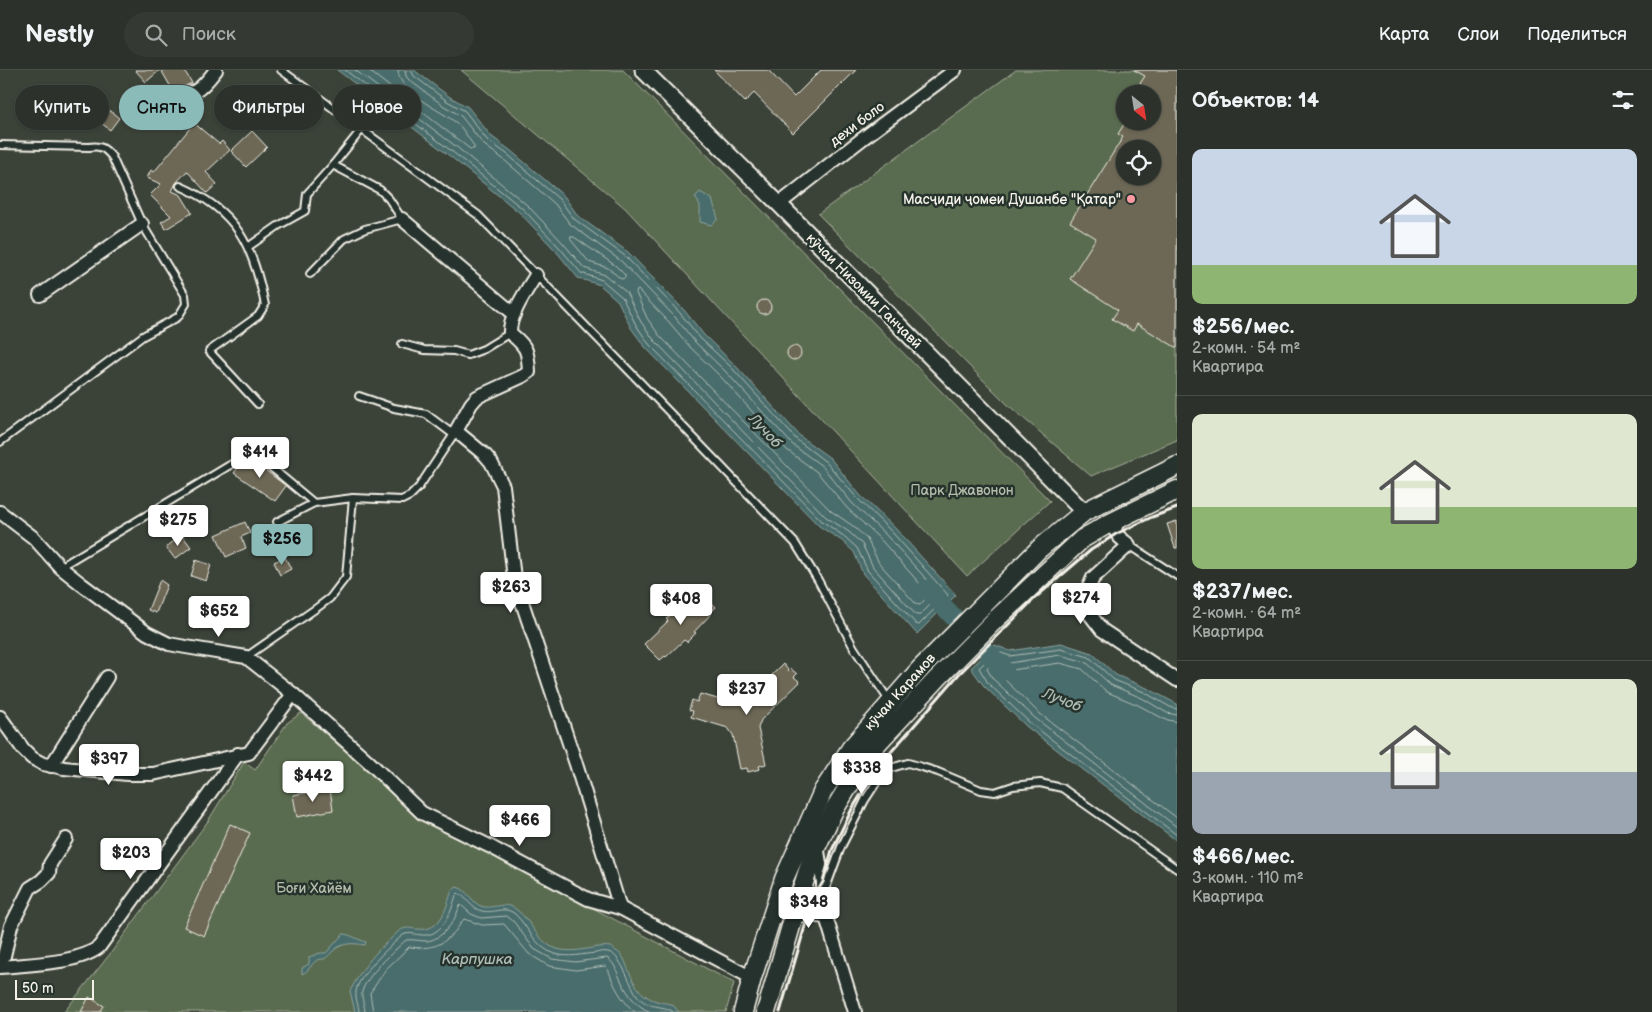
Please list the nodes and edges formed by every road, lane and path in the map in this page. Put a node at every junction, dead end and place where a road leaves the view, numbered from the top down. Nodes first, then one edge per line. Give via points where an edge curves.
1 (216, 70) edge
2 (281, 70) edge
3 (643, 70) edge
4 (955, 70) edge
5 (203, 85) edge
6 (333, 108) edge
7 (361, 130) edge
8 (363, 130) edge
9 (0, 145) edge
10 (333, 164) junction
11 (180, 186) dead end
12 (779, 204) junction
13 (402, 219) junction
14 (142, 224) junction
15 (248, 247) junction
16 (310, 274) dead end
17 (536, 275) junction
18 (40, 295) dead end
19 (514, 314) junction
20 (510, 333) junction
21 (402, 344) dead end
22 (359, 396) dead end
23 (258, 404) dead end
24 (455, 433) junction
25 (0, 442) edge
26 (1177, 466) edge
27 (1177, 490) edge
28 (353, 498) junction
29 (314, 503) junction
30 (0, 512) edge
31 (1084, 512) junction
32 (1121, 517) junction
33 (277, 522) dead end
34 (1129, 545) junction
35 (60, 567) junction
36 (1177, 576) edge
37 (246, 657) junction
38 (107, 677) dead end
39 (1177, 680) edge
40 (293, 694) junction
41 (890, 702) junction
42 (0, 717) edge
43 (238, 754) junction
44 (51, 766) junction
45 (66, 838) dead end
46 (817, 845) junction
47 (1177, 869) edge
48 (823, 896) junction
49 (620, 908) junction
50 (794, 916) junction
51 (826, 917) junction
52 (0, 962) edge
53 (0, 967) edge
54 (752, 978) junction
55 (742, 1012) edge
56 (767, 1012) edge
57 (855, 1012) edge

1 - 5 street
2 - 6 lane
3 - 12 street, кӯчаи Низомии Ганҷавӣ
4 - 12 street, дехи боло
7 - 10 lane
8 - 17 lane via 478,214
9 - 14 lane via 97,146 105,149 112,157
10 - 13 lane via 380,190
10 - 15 lane via 307,194 305,211
11 - 15 lane via 199,194 221,211
12 - 31 street, кӯчаи Низомии Ганҷавӣ
13 - 16 lane via 365,229 344,239
13 - 19 street
14 - 18 street
14 - 25 lane via 185,295 183,311 143,336
15 - 23 lane via 258,272 265,305 258,316 209,351
17 - 19 street
17 - 41 lane via 795,542 854,648
19 - 20 street
20 - 21 lane via 468,355
20 - 24 street via 527,351 529,372 477,397
22 - 24 lane via 394,408 426,414
24 - 28 lane via 410,496 402,500
24 - 49 street via 485,455 502,486 514,578
26 - 31 main road, кӯчаи Карамов
27 - 32 main road, кӯчаи Карамов
28 - 29 lane
28 - 37 lane via 346,577 330,598
29 - 33 lane
29 - 35 lane via 260,458 245,456
30 - 35 street via 34,538
31 - 41 main road, кӯчаи Карамов via 1039,549 980,606
32 - 34 street via 1116,524 1116,534
32 - 46 main road, кӯчаи Карамов via 1082,540 936,679 870,751
34 - 36 lane
34 - 39 street via 1093,578 1086,594 1088,612 1102,630
35 - 37 street via 146,633 169,644
37 - 40 street
38 - 44 street
40 - 43 street via 249,753
40 - 49 street via 422,813 588,899
41 - 54 main road, кӯчаи Карамов via 851,748 823,791 784,880
42 - 44 street via 32,758
43 - 44 street via 153,774
43 - 53 street via 99,947 91,953 68,959
45 - 52 street via 50,864 49,874 30,888 11,926
46 - 48 street
46 - 50 main road, кӯчаи Карамов
47 - 48 lane via 1062,788 1040,783 995,792 981,790 908,763 891,768 880,777 865,800
48 - 51 street
49 - 54 street
50 - 51 street
50 - 56 main road, кӯчаи Карамов
51 - 57 street
54 - 55 main road, кӯчаи Карамов

